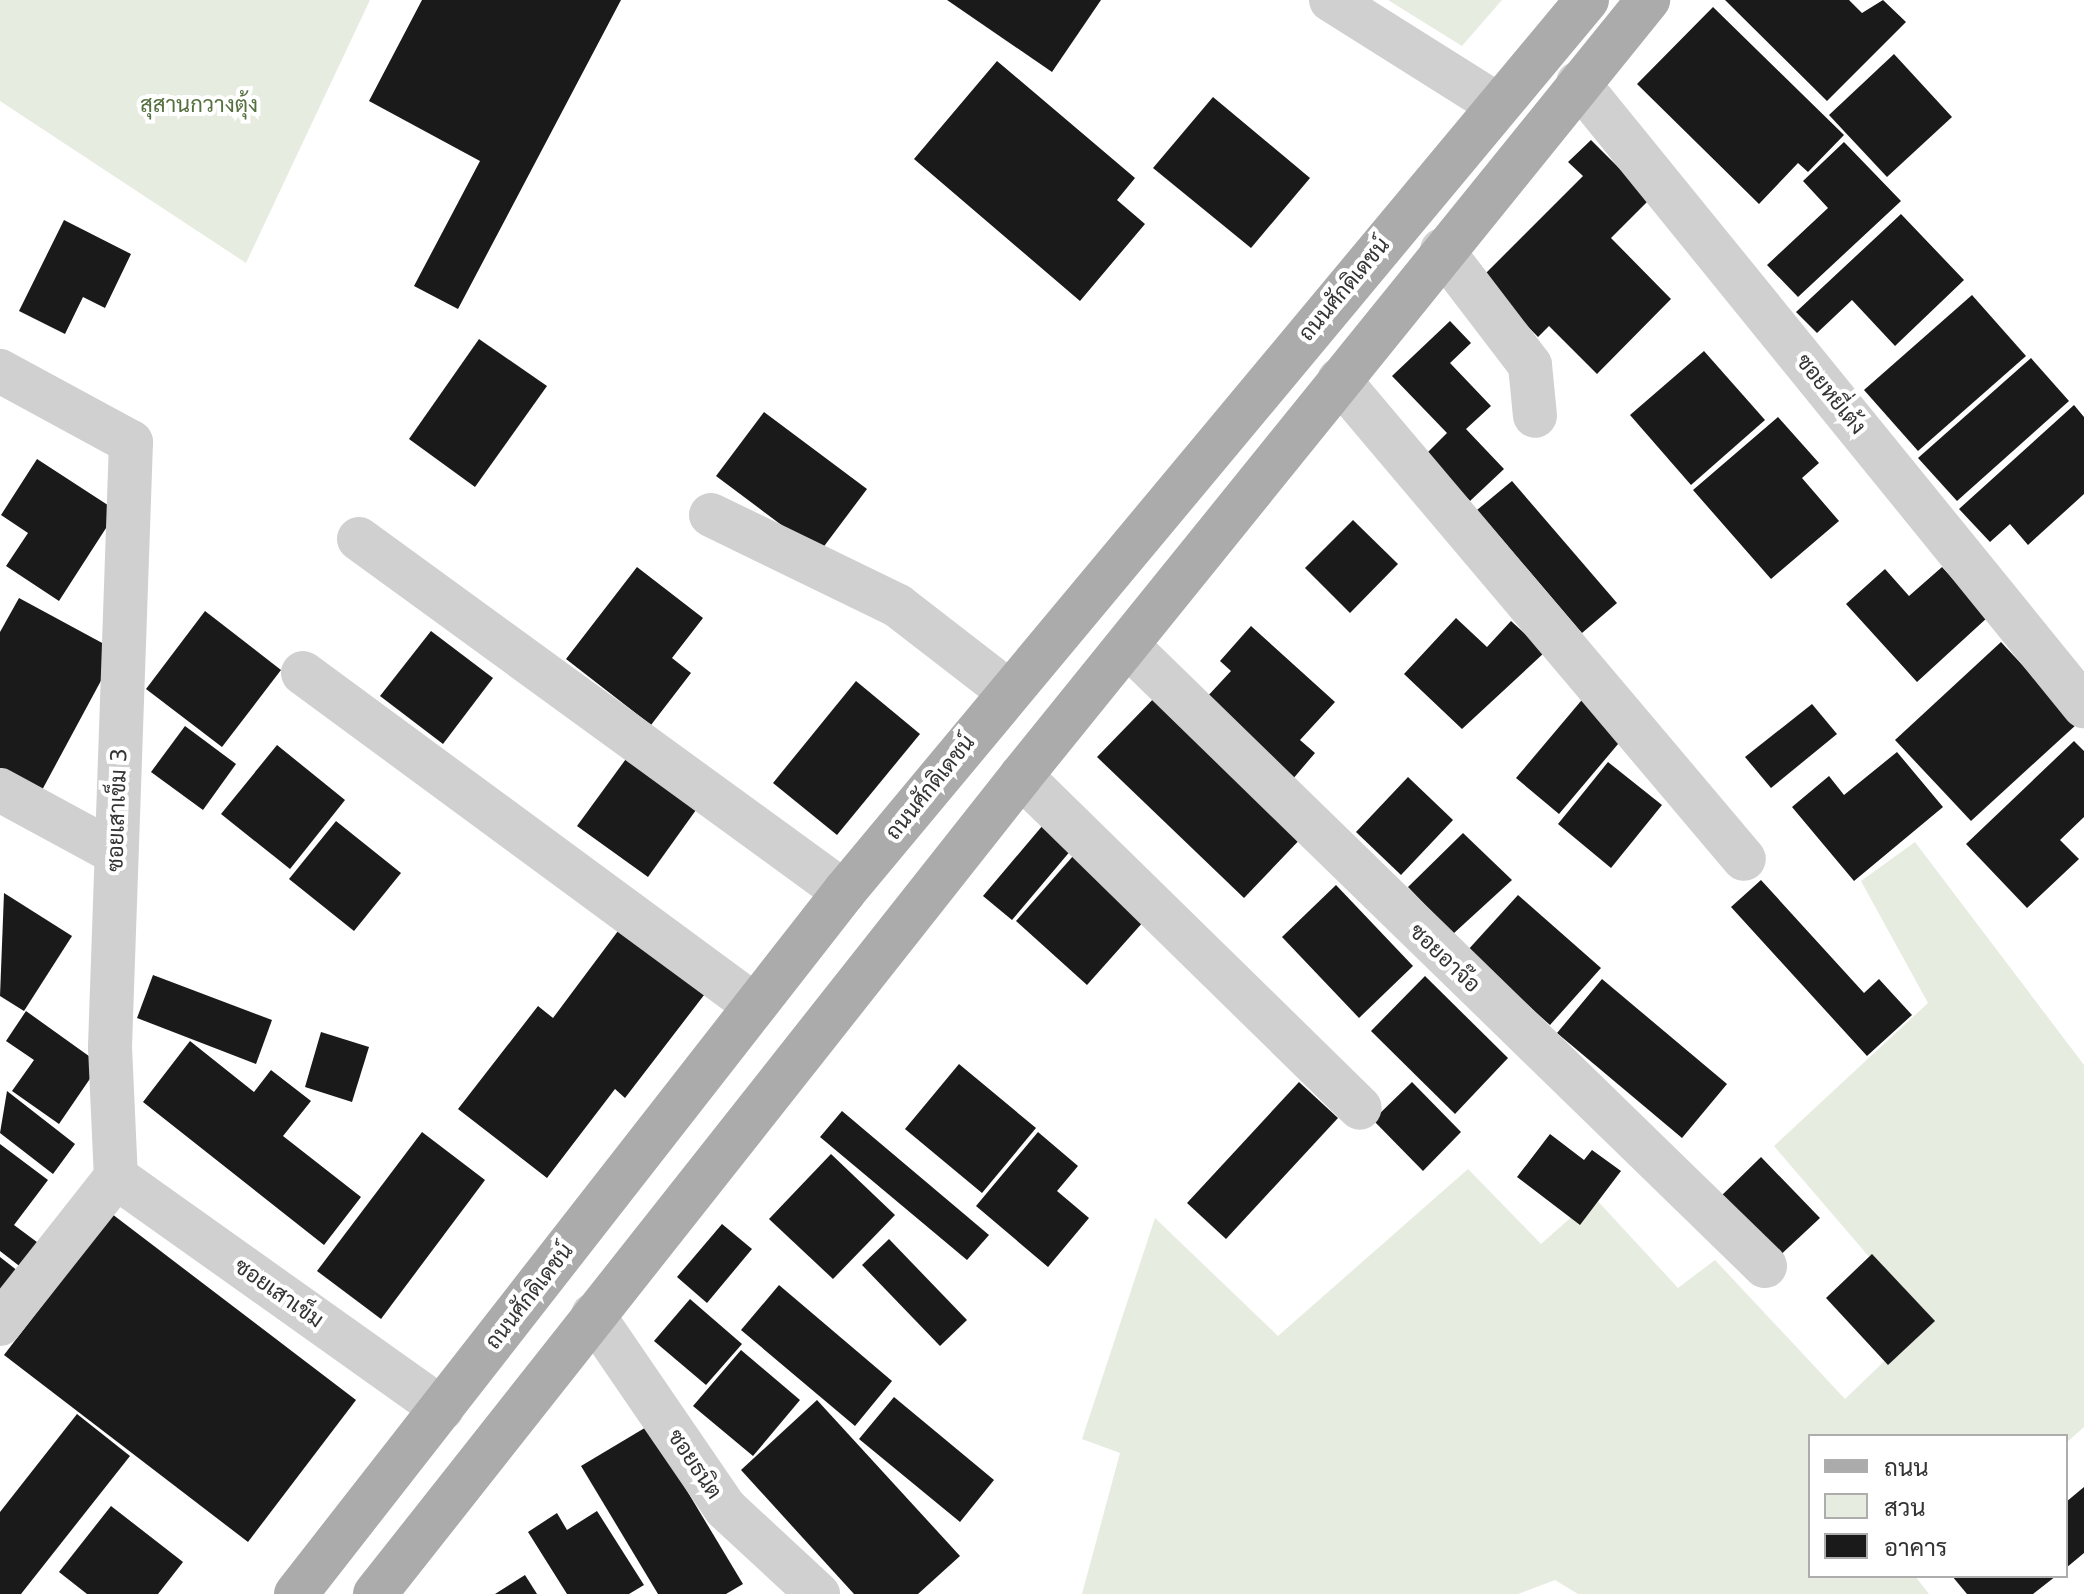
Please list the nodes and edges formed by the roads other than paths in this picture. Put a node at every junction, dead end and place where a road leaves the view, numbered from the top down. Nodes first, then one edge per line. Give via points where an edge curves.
1 (1331, 0) edge
2 (1587, 0) edge
3 (1648, 0) edge
4 (1578, 83) junction
5 (1498, 105) junction
6 (1442, 250) junction
7 (0, 371) edge
8 (1339, 380) junction
9 (1535, 416) dead end
10 (711, 515) dead end
11 (359, 539) dead end
12 (1128, 646) junction
13 (303, 673) dead end
14 (1008, 691) junction
15 (2084, 706) edge
16 (1021, 776) junction
17 (0, 790) edge
18 (116, 853) junction
19 (1744, 859) dead end
20 (844, 892) junction
21 (754, 1005) junction
22 (1360, 1108) dead end
23 (116, 1177) junction
24 (1765, 1266) dead end
25 (593, 1315) junction
26 (0, 1324) edge
27 (442, 1409) junction
28 (296, 1594) edge
29 (375, 1594) edge
30 (818, 1594) edge

1 - 5 street
2 - 5 main road, ถนนศักดิเดชน์
3 - 4 main road
4 - 6 main road
4 - 15 street, ซอยหยี่เต้ง
5 - 14 main road, ถนนศักดิเดชน์
6 - 8 main road
6 - 9 street via 1530,365
7 - 18 street, ซอยเสาเข็ม 3 via 131,442
8 - 12 main road
8 - 19 street
10 - 14 street via 898,606
11 - 20 street
12 - 16 main road
12 - 24 street, ซอยอาจ๊อ
13 - 21 street
14 - 20 main road, ถนนศักดิเดชน์
16 - 22 street
16 - 25 main road
17 - 18 street
18 - 23 street, ซอยเสาเข็ม 3 via 110,1047
20 - 21 main road, ถนนศักดิเดชน์
21 - 27 main road, ถนนศักดิเดชน์
23 - 26 street
23 - 27 street, ซอยเสาเข็ม
25 - 29 main road
25 - 30 street, ซอยธนิต via 725,1508
27 - 28 main road, ถนนศักดิเดชน์

